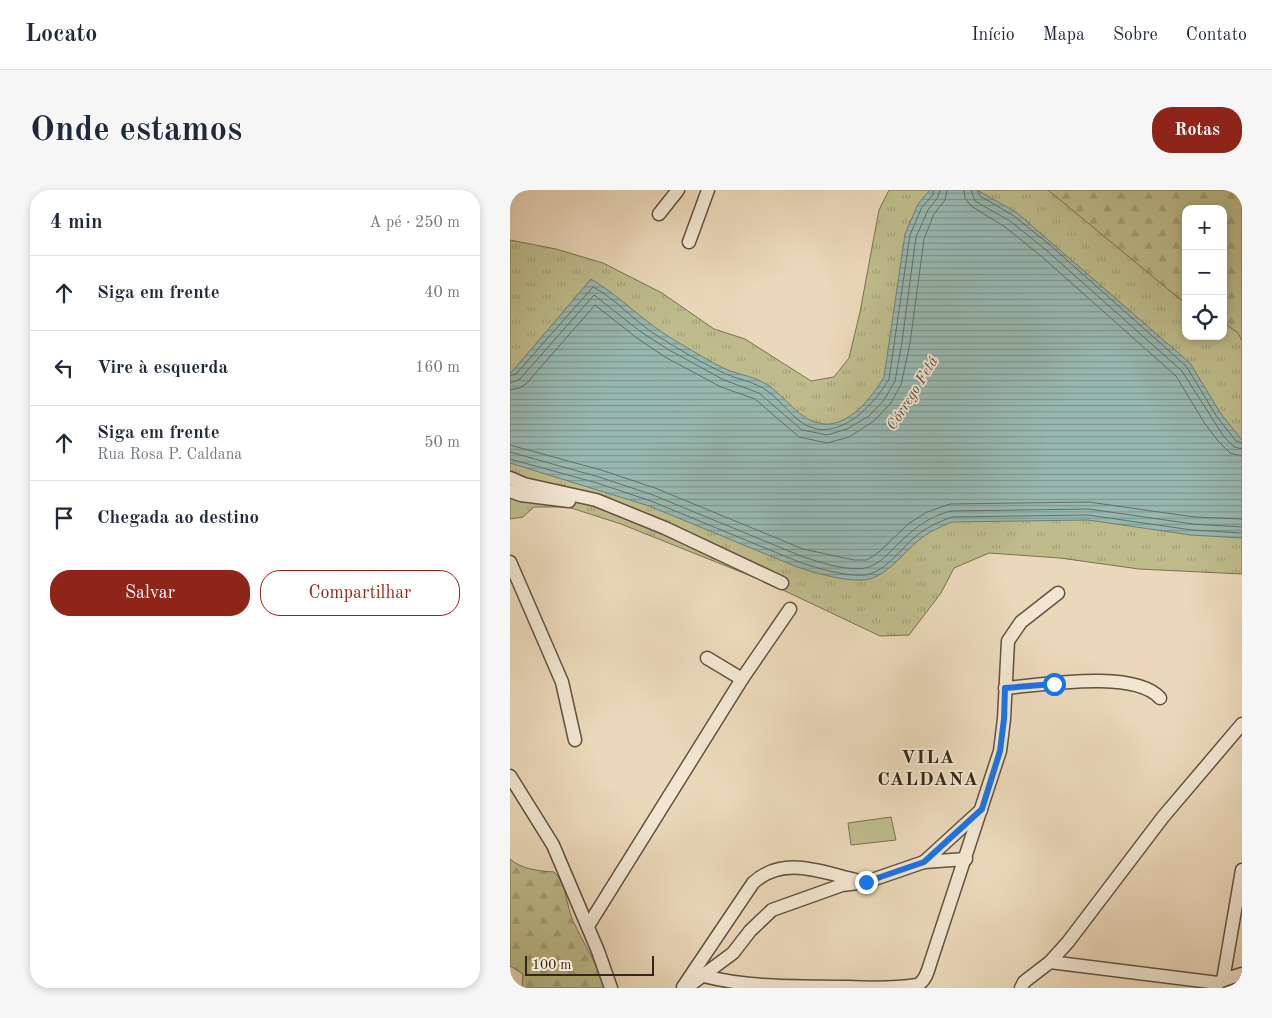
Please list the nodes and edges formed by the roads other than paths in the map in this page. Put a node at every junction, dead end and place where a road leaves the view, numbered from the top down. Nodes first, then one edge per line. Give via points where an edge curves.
1 (678, 190) edge
2 (708, 190) edge
3 (659, 214) dead end
4 (689, 242) dead end
5 (510, 478) edge
6 (510, 491) edge
7 (615, 508) junction
8 (510, 562) edge
9 (782, 583) dead end
10 (1058, 593) dead end
11 (790, 609) dead end
12 (707, 658) dead end
13 (742, 679) junction
14 (1005, 688) junction
15 (1160, 698) dead end
16 (1242, 724) edge
17 (575, 740) dead end
18 (512, 782) edge
19 (982, 809) junction
20 (966, 859) junction
21 (924, 862) junction
22 (1242, 870) edge
23 (866, 882) junction
24 (588, 926) junction
25 (1050, 962) junction
26 (1242, 974) edge
27 (704, 976) junction
28 (1223, 980) junction
29 (611, 988) edge
30 (684, 988) edge
31 (1021, 988) edge

1 - 3 street
2 - 4 street
5 - 7 street
6 - 7 street
7 - 9 street
8 - 17 street via 562,682
10 - 14 street via 1011,634
11 - 13 street
12 - 13 street
13 - 24 street
14 - 15 street via 1126,683 1143,687
14 - 19 street via 1000,751
16 - 25 street
18 - 24 street via 552,845
19 - 20 street
19 - 21 street
20 - 21 street
20 - 27 street via 926,976 919,985 871,988 741,984
21 - 23 street
22 - 28 street
23 - 27 street via 842,885 772,910 733,953
23 - 30 street via 794,868 774,868 763,874 753,883
24 - 29 street
25 - 28 street via 1211,983
25 - 31 street
26 - 28 street
27 - 30 street

